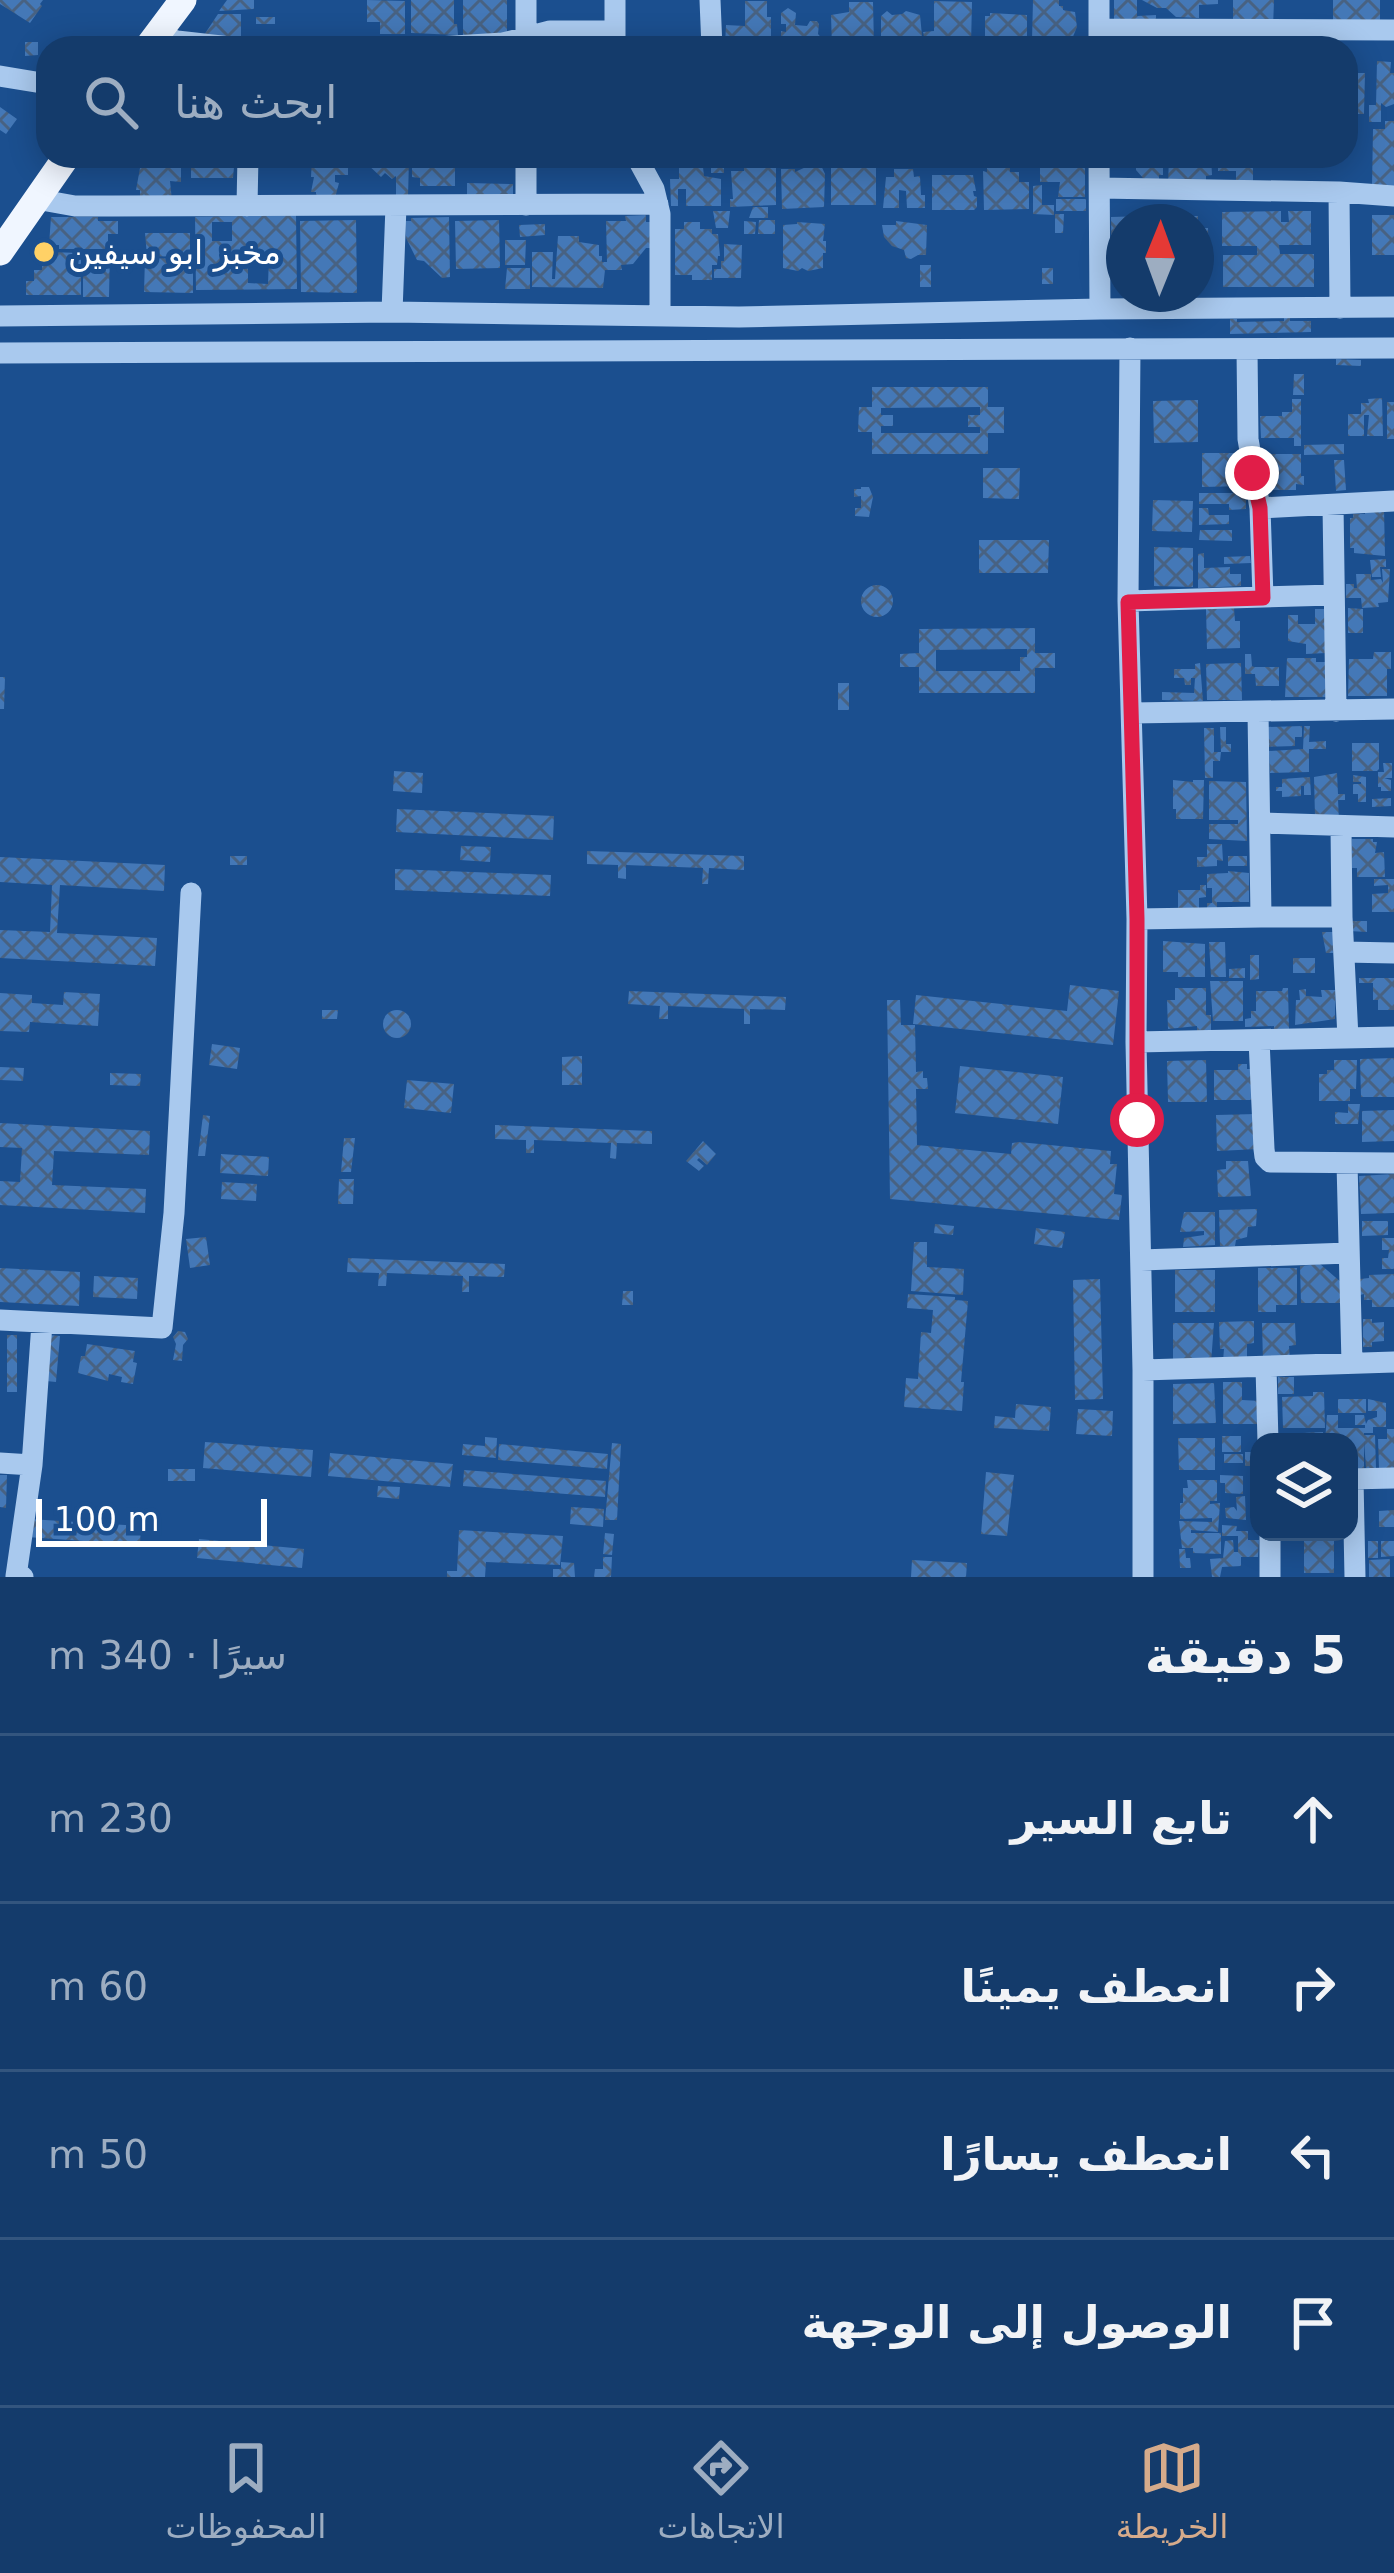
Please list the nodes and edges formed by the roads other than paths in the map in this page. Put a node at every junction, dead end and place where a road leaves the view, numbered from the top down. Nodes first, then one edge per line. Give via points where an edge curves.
1 (160, 0) edge
2 (183, 0) edge
3 (526, 0) edge
4 (615, 0) edge
5 (710, 0) edge
6 (1099, 0) edge
7 (1394, 30) edge
8 (134, 36) edge
9 (157, 36) edge
10 (526, 36) edge
11 (540, 36) edge
12 (582, 36) edge
13 (615, 36) edge
14 (712, 36) edge
15 (1099, 36) edge
16 (1173, 36) edge
17 (0, 76) edge
18 (36, 82) edge
19 (41, 168) edge
20 (58, 168) edge
21 (248, 168) edge
22 (526, 168) edge
23 (643, 168) edge
24 (1100, 168) edge
25 (1100, 188) junction
26 (1339, 192) junction
27 (1394, 196) edge
28 (35, 200) junction
29 (658, 204) junction
30 (247, 206) junction
31 (396, 206) junction
32 (526, 206) junction
33 (0, 224) edge
34 (0, 253) edge
35 (1340, 308) junction
36 (1394, 308) edge
37 (1090, 310) junction
38 (392, 312) junction
39 (660, 315) junction
40 (0, 316) edge
41 (1084, 347) junction
42 (1130, 348) junction
43 (1394, 348) edge
44 (1247, 349) junction
45 (0, 353) edge
46 (1394, 501) edge
47 (1333, 505) junction
48 (1260, 508) junction
49 (1334, 595) junction
50 (1263, 598) junction
51 (1128, 602) junction
52 (1394, 709) edge
53 (1258, 711) junction
54 (1336, 711) junction
55 (1132, 713) junction
56 (1260, 824) junction
57 (1342, 826) junction
58 (1394, 827) edge
59 (191, 893) dead end
60 (1261, 917) junction
61 (1342, 917) junction
62 (1137, 919) junction
63 (1344, 952) junction
64 (1394, 953) edge
65 (1394, 1037) edge
66 (1348, 1038) junction
67 (1259, 1040) junction
68 (1136, 1042) junction
69 (1347, 1163) junction
70 (1394, 1163) edge
71 (1349, 1253) junction
72 (1141, 1260) junction
73 (0, 1320) edge
74 (41, 1323) junction
75 (1394, 1362) edge
76 (1352, 1363) junction
77 (1266, 1367) junction
78 (1143, 1370) junction
79 (1268, 1433) edge
80 (0, 1463) edge
81 (32, 1465) junction
82 (1394, 1478) edge
83 (1358, 1479) edge
84 (1270, 1541) edge
85 (1354, 1541) edge
86 (23, 1577) edge
87 (1143, 1577) edge
88 (1270, 1577) edge
89 (1355, 1577) edge

1 - 8 main road
2 - 9 main road
3 - 10 street
4 - 13 street
5 - 14 street
6 - 15 street
7 - 16 street
11 - 12 street
17 - 18 street
19 - 33 main road
20 - 28 main road
21 - 30 street
22 - 32 street
23 - 29 street
24 - 25 street
25 - 26 street
25 - 37 street
26 - 27 street
26 - 35 street
28 - 30 street
28 - 34 main road
29 - 32 street
29 - 39 street
30 - 31 street
31 - 32 street
31 - 38 street
35 - 36 street
35 - 37 street
37 - 39 street
37 - 41 street
38 - 39 street
38 - 40 street
41 - 42 street
41 - 45 street
42 - 44 street
42 - 51 street
43 - 44 street
44 - 48 street via 1248,439
46 - 47 street
47 - 48 street
47 - 49 street
48 - 50 street
49 - 50 street
49 - 54 street
50 - 51 street
51 - 55 street
52 - 54 street
53 - 54 street
53 - 55 street
53 - 56 street
55 - 62 street
56 - 57 street
56 - 60 street
57 - 58 street
57 - 61 street
59 - 74 street via 162,1328
60 - 61 street
60 - 62 street
61 - 63 street
62 - 68 street
63 - 64 street
63 - 66 street
65 - 66 street
66 - 67 street
67 - 68 street
67 - 69 street via 1264,1157
68 - 72 street
69 - 70 street
69 - 71 street
71 - 72 street
71 - 76 street
72 - 78 street
73 - 74 street
74 - 81 street
75 - 76 street
76 - 77 street
77 - 78 street
77 - 79 street
78 - 87 street
80 - 81 street
81 - 86 street via 16,1576
82 - 83 street
84 - 88 street
85 - 89 street

